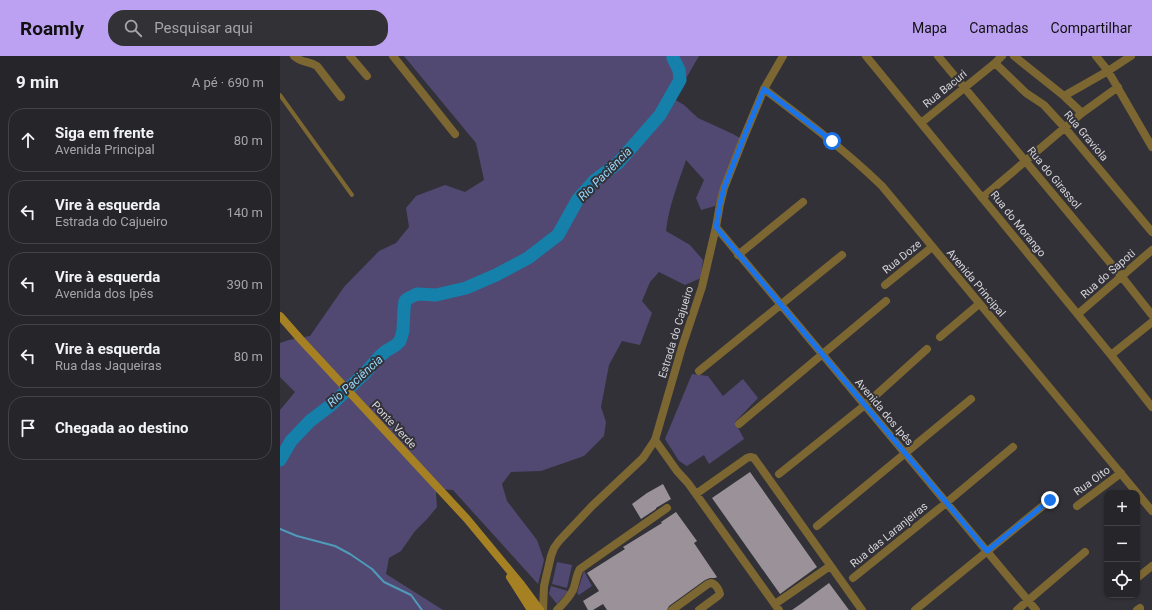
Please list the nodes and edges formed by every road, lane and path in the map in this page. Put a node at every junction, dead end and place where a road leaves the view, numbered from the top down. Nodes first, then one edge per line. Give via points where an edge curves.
1 (294, 56) edge
2 (350, 56) edge
3 (393, 56) edge
4 (783, 56) edge
5 (866, 56) edge
6 (938, 56) edge
7 (1002, 56) edge
8 (1014, 56) edge
9 (1096, 56) edge
10 (1131, 56) edge
11 (995, 62) junction
12 (1108, 71) junction
13 (367, 76) dead end
14 (1118, 87) junction
15 (964, 88) junction
16 (764, 89) junction
17 (280, 95) edge
18 (1064, 96) junction
19 (341, 97) dead end
20 (1082, 112) junction
21 (921, 123) junction
22 (1065, 128) junction
23 (455, 134) dead end
24 (1152, 147) edge
25 (1026, 162) junction
26 (352, 195) dead end
27 (982, 198) junction
28 (803, 202) dead end
29 (716, 227) junction
30 (1152, 232) edge
31 (932, 247) junction
32 (1152, 250) edge
33 (738, 255) junction
34 (842, 255) dead end
35 (1122, 277) junction
36 (885, 285) dead end
37 (886, 301) dead end
38 (780, 304) junction
39 (979, 304) junction
40 (1078, 314) junction
41 (1152, 314) edge
42 (280, 316) edge
43 (1152, 322) edge
44 (940, 337) dead end
45 (927, 349) dead end
46 (822, 355) junction
47 (1111, 355) junction
48 (699, 371) dead end
49 (970, 399) dead end
50 (864, 405) junction
51 (1152, 407) edge
52 (739, 424) dead end
53 (655, 440) junction
54 (1013, 447) dead end
55 (905, 453) junction
56 (1121, 473) junction
57 (779, 474) dead end
58 (696, 494) junction
59 (1050, 500) dead end
60 (946, 503) junction
61 (1077, 506) dead end
62 (667, 508) dead end
63 (1152, 512) edge
64 (817, 526) dead end
65 (492, 549) junction
66 (987, 551) junction
67 (1085, 552) dead end
68 (830, 566) junction
69 (1152, 566) edge
70 (1140, 576) edge
71 (853, 578) dead end
72 (544, 586) junction
73 (1028, 601) junction
74 (777, 607) edge
75 (531, 610) edge
76 (542, 610) edge
77 (547, 610) edge
78 (557, 610) edge
79 (672, 610) edge
80 (699, 610) edge
81 (862, 610) edge
82 (915, 610) edge
83 (1017, 610) edge
84 (1036, 610) edge

1 - 19 street via 317,66
2 - 13 street
3 - 23 street
4 - 16 street, Estrada do Cajueiro
5 - 21 street, Rua do Morango
6 - 15 street, Rua do Girassol
7 - 11 street, Rua Bacuri
8 - 18 street
9 - 12 street
10 - 12 street
11 - 15 street, Rua Bacuri
11 - 22 street, Rua Graviola
12 - 14 street
12 - 18 street
14 - 20 street
14 - 24 street
15 - 21 street, Rua Bacuri
15 - 25 street, Rua do Girassol
16 - 29 street, Estrada do Cajueiro via 724,188
16 - 31 street, Avenida Principal via 861,165 882,186
17 - 26 lane
18 - 20 street
20 - 22 street
21 - 27 street, Rua do Morango
22 - 25 street
22 - 30 street, Rua Graviola
25 - 27 street
25 - 35 street, Rua do Girassol
27 - 40 street, Rua do Morango
28 - 33 street
29 - 33 street, Avenida dos Ipês
29 - 53 street, Estrada do Cajueiro via 702,287
31 - 36 street, Rua Doze
31 - 39 street, Avenida Principal
32 - 35 street, Rua do Sapoti
33 - 38 street, Avenida dos Ipês
34 - 38 street
35 - 40 street, Rua do Sapoti
35 - 41 street, Rua do Girassol
37 - 46 street
38 - 46 street, Avenida dos Ipês
38 - 48 street
39 - 44 street
39 - 56 street, Avenida Principal
40 - 47 street, Rua do Morango
42 - 65 main road, Ponte Verde
43 - 47 street
45 - 50 street
46 - 50 street, Avenida dos Ipês
46 - 52 street
47 - 51 street, Rua do Morango
49 - 55 street
50 - 55 street, Avenida dos Ipês
50 - 57 street
53 - 58 street
53 - 72 street, Estrada do Cajueiro via 643,458 559,541 551,556
54 - 60 street, Rua das Laranjeiras
55 - 60 street, Avenida dos Ipês
55 - 64 street
56 - 61 street, Rua Oito
56 - 63 street, Avenida Principal
58 - 68 street via 752,457
58 - 74 street
59 - 66 street
60 - 66 street, Avenida dos Ipês
60 - 71 street, Rua das Laranjeiras
62 - 78 street via 580,569 570,596
65 - 75 main road, Ponte Verde
65 - 76 main road, Ponte Verde
66 - 73 street, Avenida dos Ipês
66 - 82 street
67 - 73 street
68 - 74 street
68 - 81 street
69 - 70 street
72 - 76 street, Estrada do Cajueiro
72 - 77 street, Estrada do Cajueiro
73 - 83 street
73 - 84 street, Avenida dos Ipês
79 - 80 street via 708,584 714,583 720,594

